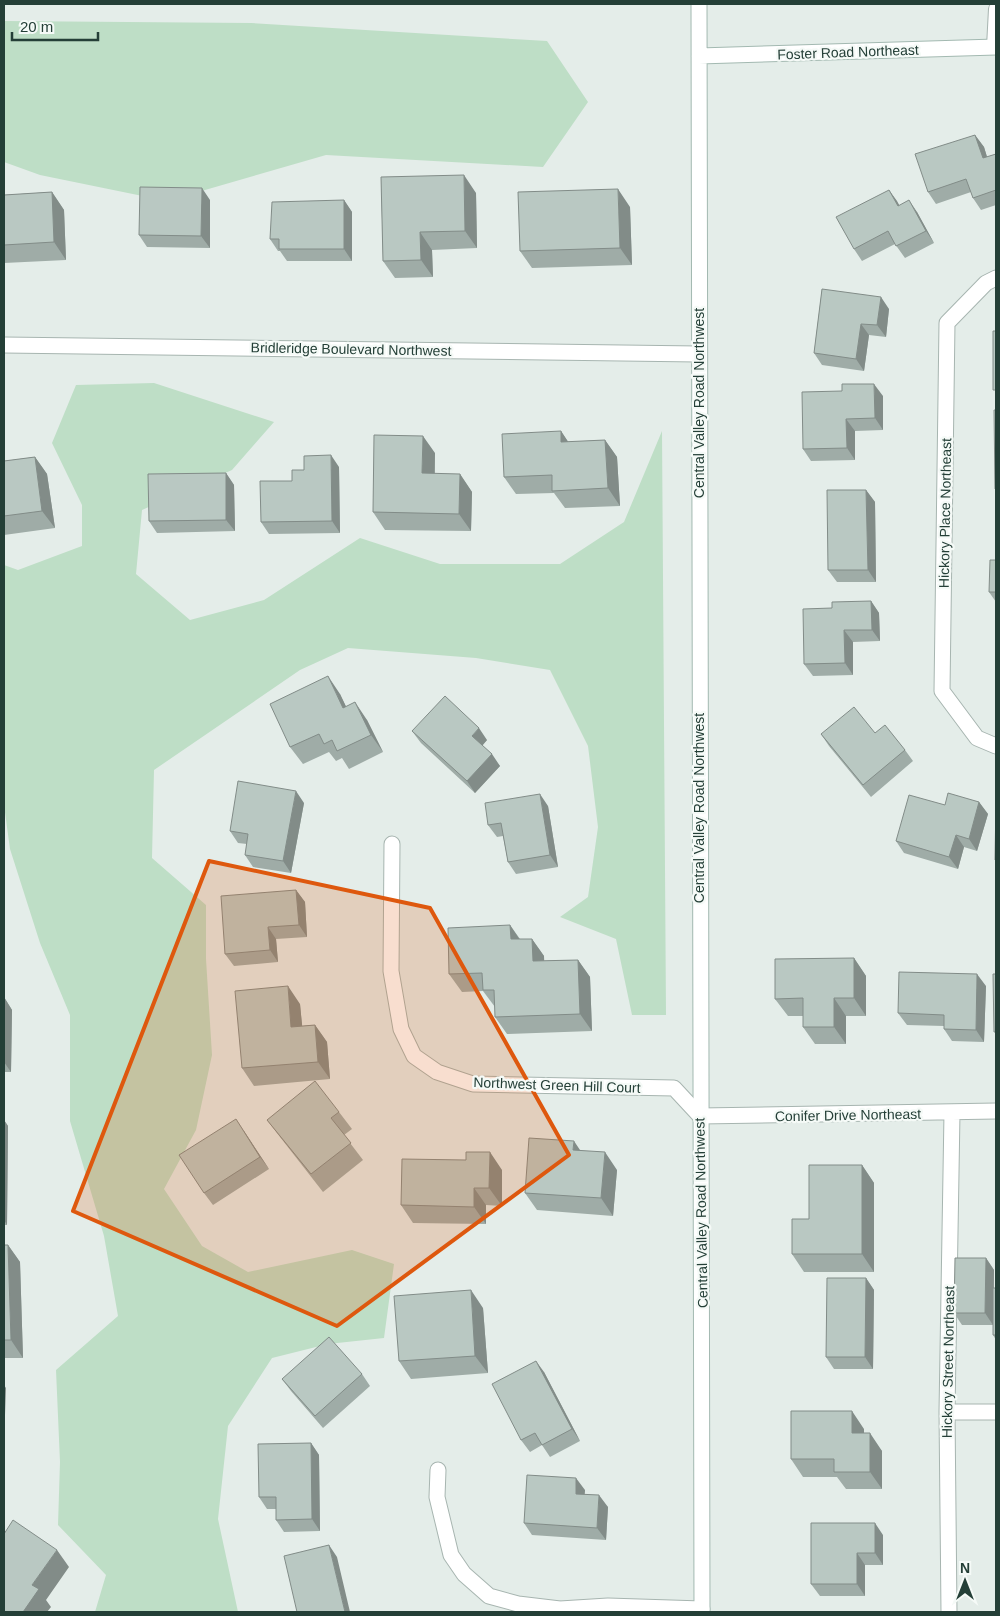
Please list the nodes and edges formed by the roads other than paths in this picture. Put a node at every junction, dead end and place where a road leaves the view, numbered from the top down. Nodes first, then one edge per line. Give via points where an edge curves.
1 (699, 4) edge
2 (996, 9) edge
3 (995, 47) edge
4 (699, 56) junction
5 (996, 278) edge
6 (4, 345) edge
7 (698, 354) junction
8 (996, 746) edge
9 (392, 844) dead end
10 (996, 1111) edge
11 (952, 1113) junction
12 (700, 1116) junction
13 (947, 1412) junction
14 (996, 1412) edge
15 (438, 1470) dead end
16 (702, 1610) edge
17 (949, 1612) edge

1 - 4 street, Central Valley Road Northwest
2 - 3 lane
3 - 4 street, Foster Road Northeast
4 - 7 street, Central Valley Road Northwest
5 - 8 street, Hickory Place Northeast via 986,283 947,324 942,691 977,738
6 - 7 street, Bridleridge Boulevard Northwest
7 - 12 street, Central Valley Road Northwest
9 - 12 street, Northwest Green Hill Court via 391,971 401,1030 414,1056 437,1072 473,1084 674,1088
10 - 11 street, Conifer Drive Northeast
11 - 12 street, Conifer Drive Northeast
11 - 13 street, Hickory Street Northeast
12 - 16 street, Central Valley Road Northwest
13 - 14 street
13 - 17 street, Hickory Street Northeast
15 - 16 street via 437,1497 451,1555 464,1574 489,1596 518,1604 560,1609 608,1606

